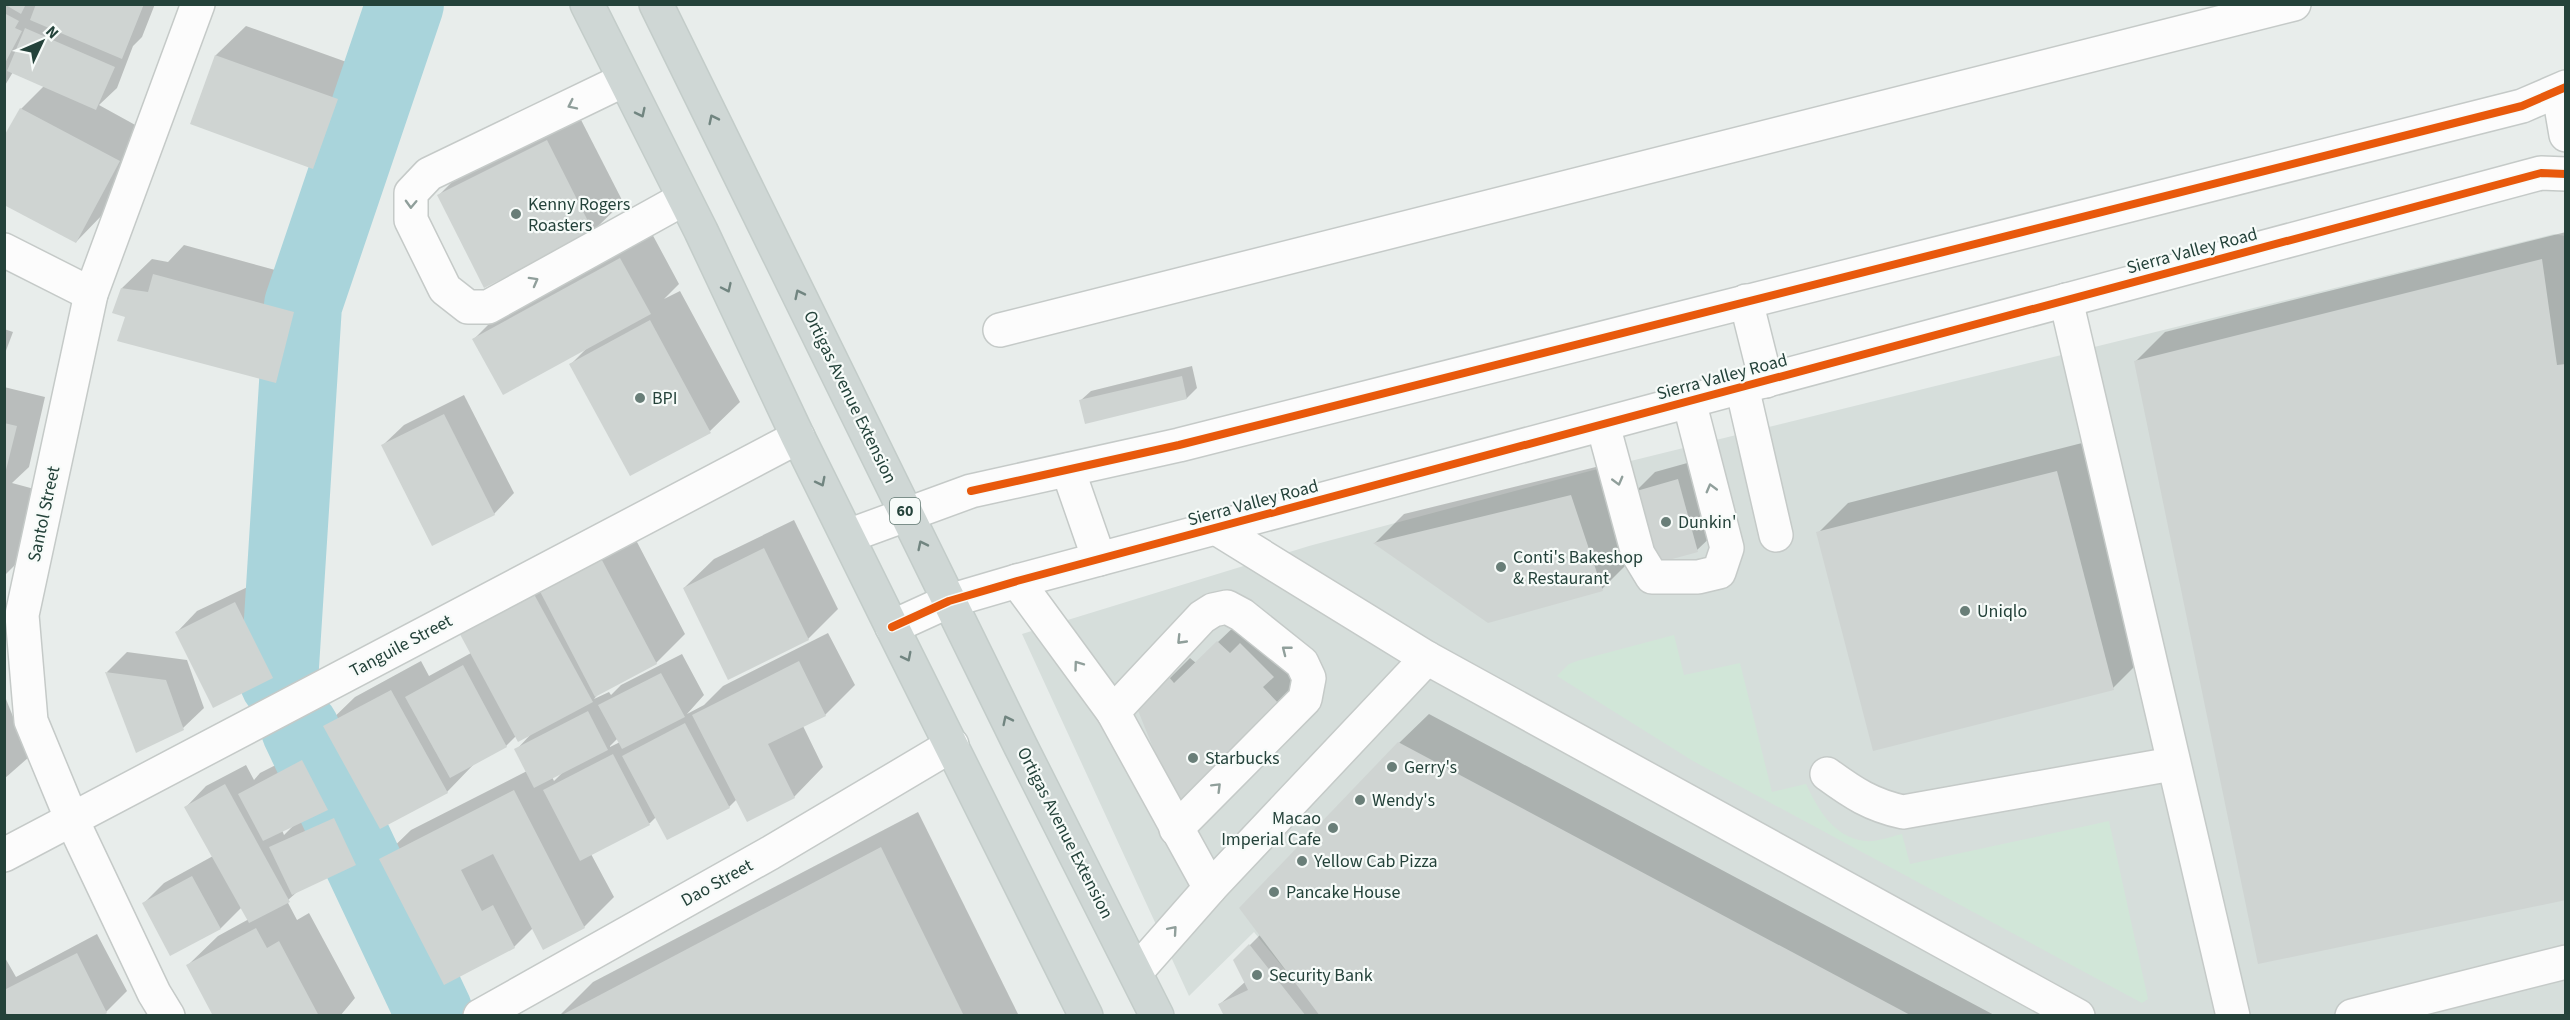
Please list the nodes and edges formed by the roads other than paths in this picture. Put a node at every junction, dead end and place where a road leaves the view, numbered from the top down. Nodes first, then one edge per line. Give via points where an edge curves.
1 (198, 4) edge
2 (587, 4) edge
3 (656, 4) edge
4 (2294, 4) edge
5 (624, 80) junction
6 (2565, 88) edge
7 (2565, 135) edge
8 (2565, 174) edge
9 (683, 199) junction
10 (4, 250) edge
11 (91, 294) junction
12 (2066, 300) junction
13 (1746, 301) junction
14 (1000, 330) dead end
15 (1754, 384) junction
16 (1689, 401) junction
17 (1603, 425) junction
18 (798, 437) junction
19 (1068, 470) junction
20 (907, 515) junction
21 (1216, 528) junction
22 (1776, 535) dead end
23 (848, 536) junction
24 (1099, 559) junction
25 (1017, 581) junction
26 (949, 601) junction
27 (892, 627) junction
28 (1427, 658) junction
29 (1113, 712) junction
30 (952, 745) junction
31 (2172, 764) junction
32 (1827, 774) dead end
33 (72, 820) junction
34 (1176, 829) junction
35 (4, 855) edge
36 (1210, 888) junction
37 (2565, 962) edge
38 (1136, 972) junction
39 (168, 1016) edge
40 (480, 1016) edge
41 (1086, 1016) edge
42 (1157, 1016) edge
43 (2078, 1016) edge
44 (2233, 1016) edge
45 (2352, 1016) edge

1 - 11 street, Santol Street
2 - 5 main road
20 -> 3 main road, Ortigas Avenue Extension / 60
4 - 14 street
5 -> 9 main road
5 -> 9 street via 429,174 411,193 411,220 440,279 468,307 488,307
6 - 7 street via 2561,106
6 - 13 street via 2522,106
8 - 12 street, Sierra Valley Road via 2541,173
9 -> 18 main road
10 - 11 street
11 - 33 street, Santol Street via 22,615 31,722
12 - 15 street, Sierra Valley Road
12 - 31 street
13 - 15 street
13 - 19 street
15 - 16 street, Sierra Valley Road
15 - 22 street
16 - 17 street, Sierra Valley Road
17 -> 16 street via 1638,554 1652,577 1698,577 1719,572 1727,548
17 - 21 street, Sierra Valley Road
18 -> 23 main road
18 - 33 street, Tanguile Street
19 - 20 street via 971,491
19 - 24 street
20 - 23 street
26 -> 20 main road, Ortigas Avenue Extension / 60
21 - 24 street, Sierra Valley Road
21 - 28 street
23 - 27 main road
24 - 25 street, Sierra Valley Road
25 - 26 street, Sierra Valley Road
29 -> 25 street
26 - 27 street, Sierra Valley Road
38 -> 26 main road, Ortigas Avenue Extension / 60
27 -> 30 main road
28 - 36 street
28 - 43 street
29 - 34 street
34 -> 29 street via 1305,699 1309,678 1302,663 1242,615 1227,607 1213,610
30 - 40 street, Dao Street via 770,854
30 - 41 main road
31 - 32 street via 1904,812 1878,807
31 - 44 street
33 - 35 street, Tanguile Street
33 - 39 street, Santol Street
34 - 36 street
38 -> 36 street
37 - 45 street
38 - 42 main road, Ortigas Avenue Extension / 60

